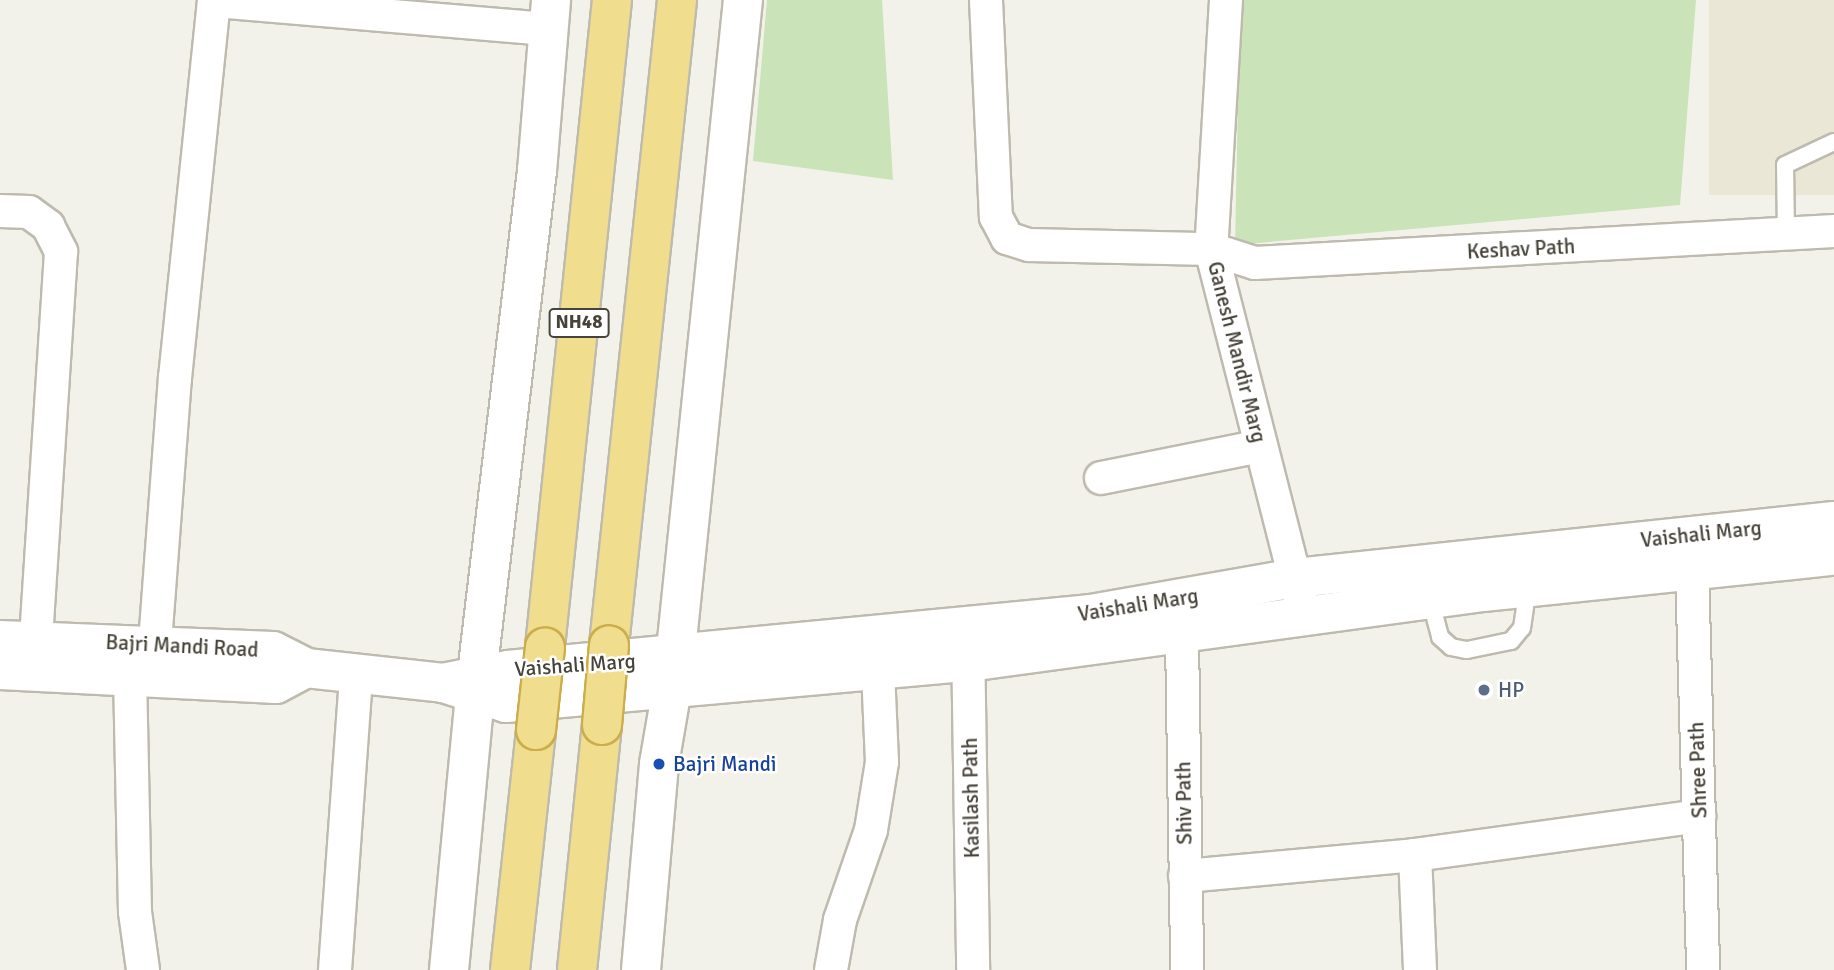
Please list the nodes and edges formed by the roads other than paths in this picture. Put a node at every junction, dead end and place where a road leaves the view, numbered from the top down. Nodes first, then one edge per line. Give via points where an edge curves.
1 (612, 0) edge
2 (677, 0) edge
3 (743, 0) edge
4 (986, 0) edge
5 (1226, 0) edge
6 (214, 1) edge
7 (550, 14) edge
8 (1834, 142) edge
9 (0, 211) edge
10 (1834, 232) edge
11 (1786, 234) junction
12 (1211, 249) junction
13 (1261, 446) junction
14 (1101, 478) dead end
15 (1834, 521) edge
16 (1834, 556) edge
17 (1692, 570) junction
18 (1480, 574) junction
19 (1528, 587) junction
20 (1300, 596) junction
21 (1430, 599) junction
22 (1182, 637) junction
23 (18, 640) edge
24 (155, 643) junction
25 (968, 645) junction
26 (878, 654) junction
27 (306, 668) junction
28 (0, 670) edge
29 (673, 673) junction
30 (130, 674) junction
31 (356, 675) junction
32 (465, 684) junction
33 (1699, 816) junction
34 (1415, 855) junction
35 (1185, 876) junction
36 (143, 970) edge
37 (335, 970) edge
38 (449, 970) edge
39 (510, 970) edge
40 (577, 970) edge
41 (641, 970) edge
42 (831, 970) edge
43 (973, 970) edge
44 (1187, 970) edge
45 (1420, 970) edge
46 (1703, 970) edge

1 - 39 highway, NH48, bridge
2 - 40 highway, NH48, bridge
3 - 29 street
4 - 12 street, Keshav Path via 996,217 1007,238 1029,245
5 - 12 street, Ganesh Mandir Marg
6 - 7 street
6 - 24 street via 175,378
7 - 32 street via 537,172
8 - 11 lane via 1785,165
9 - 23 street via 29,212 48,226 61,252
10 - 11 street, Keshav Path
11 - 12 street, Keshav Path via 1255,263
12 - 13 street, Ganesh Mandir Marg
13 - 14 street
13 - 20 street, Ganesh Mandir Marg
15 - 18 street, Vaishali Marg
16 - 17 street, Vaishali Marg
17 - 19 street, Vaishali Marg
17 - 33 street, Shree Path
18 - 19 street, Vaishali Marg
18 - 20 street, Vaishali Marg
18 - 21 street, Vaishali Marg
19 - 21 lane via 1522,628 1511,640 1467,650 1451,647 1440,637
20 - 21 street, Vaishali Marg
20 - 22 street, Vaishali Marg
20 - 25 street, Vaishali Marg via 1091,614
22 - 25 street, Vaishali Marg
22 - 35 street, Shiv Path
23 - 24 street, Bajri Mandi Road
24 - 27 street, Bajri Mandi Road via 273,651
25 - 26 street, Vaishali Marg
25 - 43 street, Kasilash Path
26 - 29 street, Vaishali Marg
26 - 42 street via 882,762 871,830 840,920
27 - 30 street via 276,684
27 - 31 street, Bajri Mandi Road
28 - 30 street
29 - 32 street, Vaishali Marg
29 - 41 street via 659,764
30 - 36 street via 135,912
31 - 32 street, Bajri Mandi Road
31 - 37 street
32 - 38 street
33 - 34 street
33 - 46 street, Shree Path
34 - 35 street
34 - 45 street
35 - 44 street, Shiv Path

